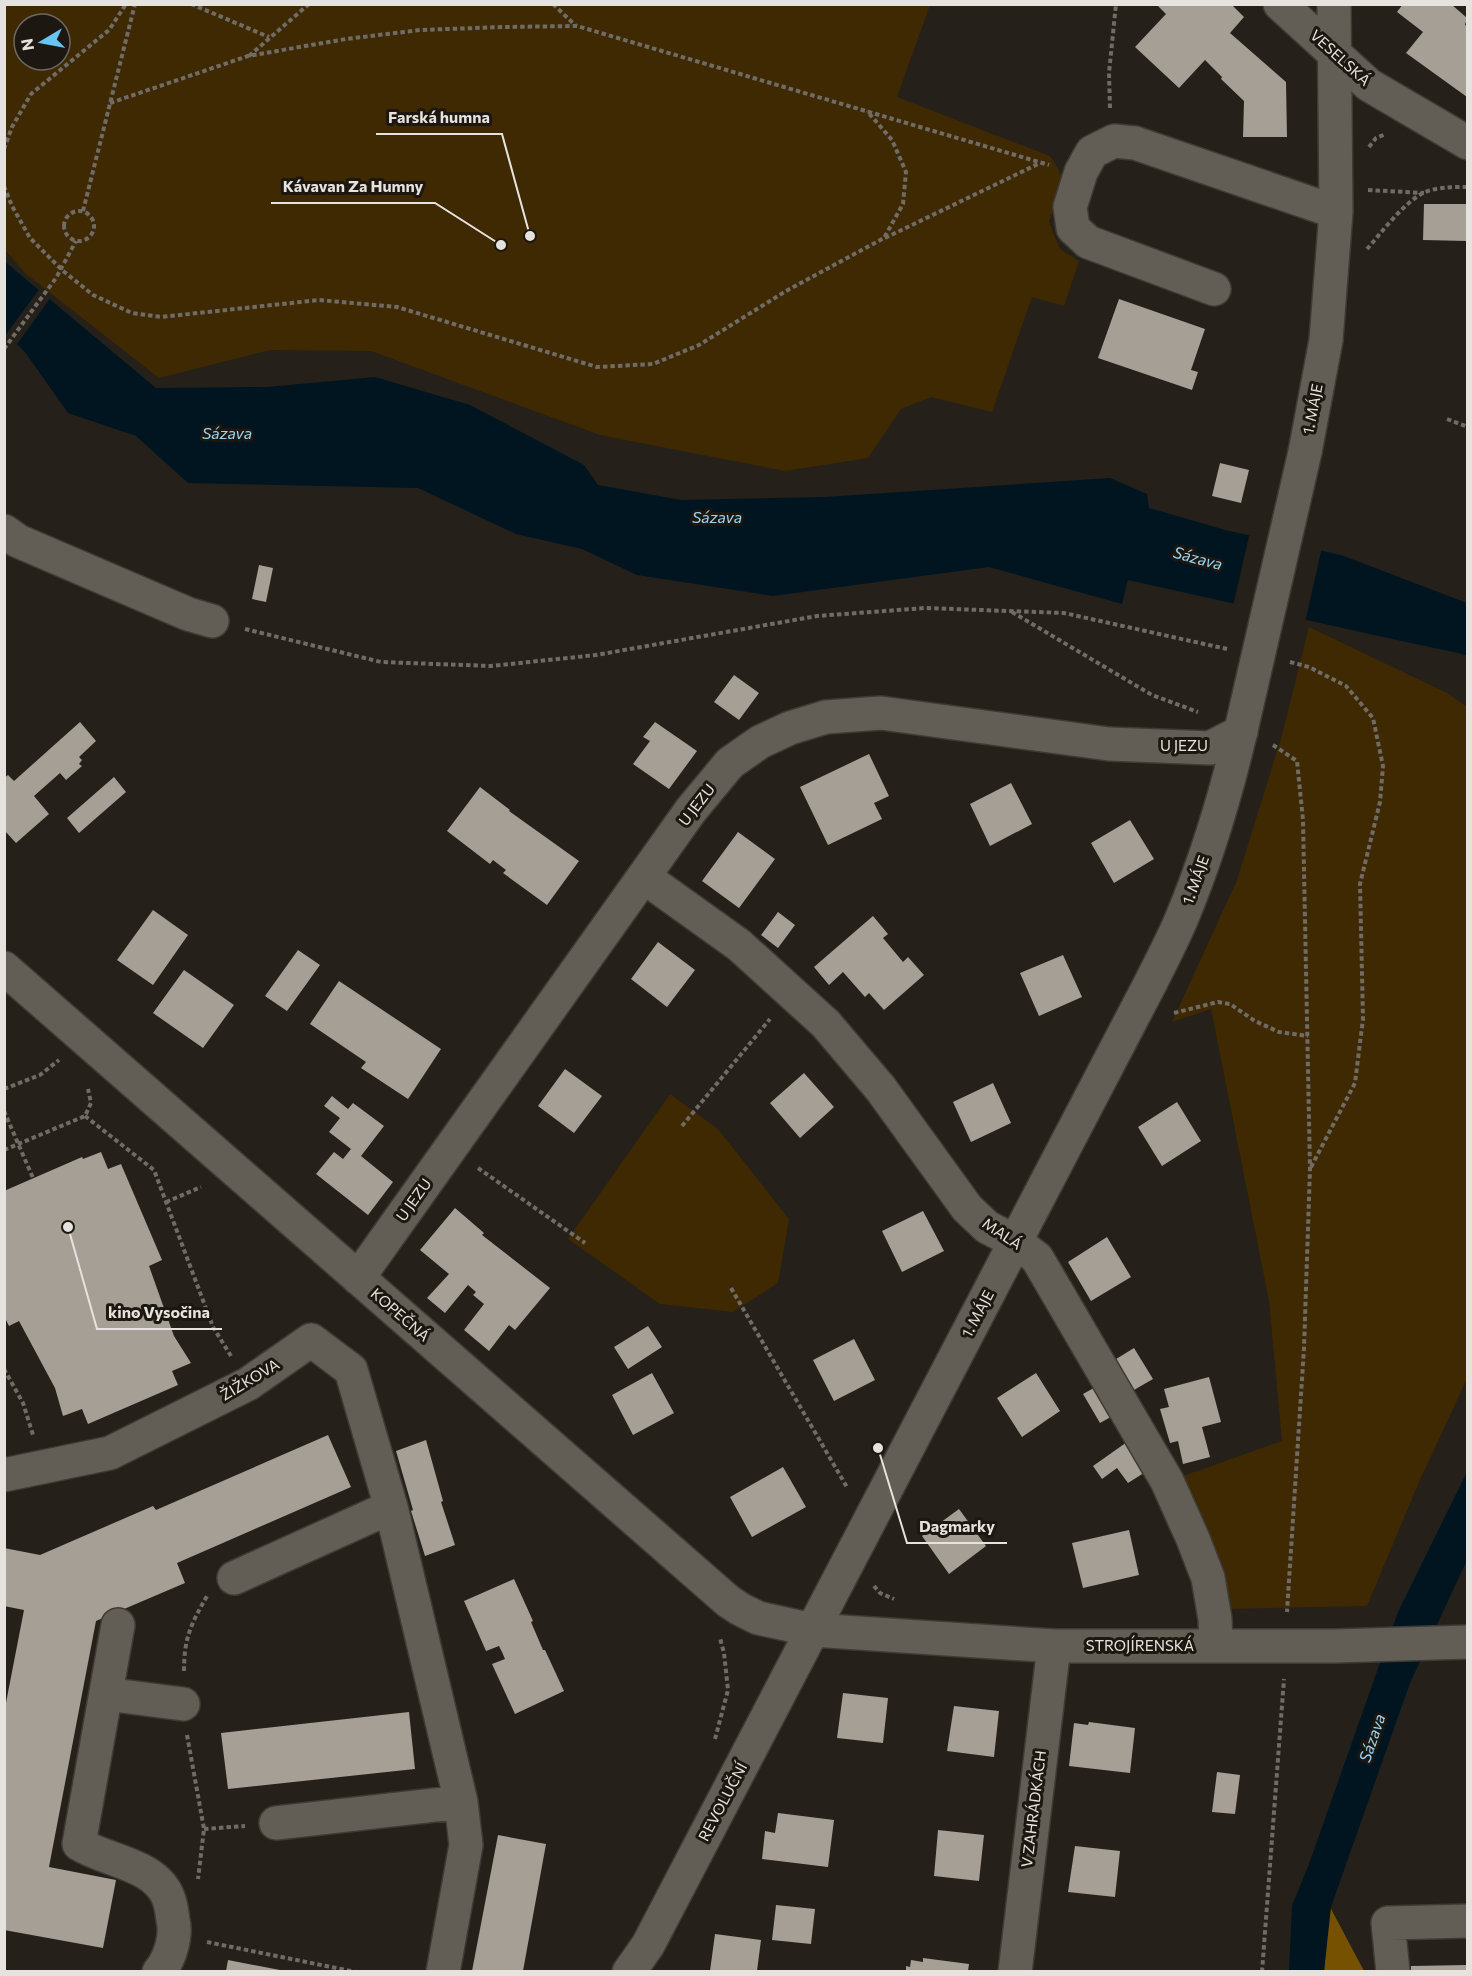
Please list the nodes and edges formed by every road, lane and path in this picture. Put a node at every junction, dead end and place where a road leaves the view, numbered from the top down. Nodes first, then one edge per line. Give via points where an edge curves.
1 (126, 4) edge
2 (135, 4) edge
3 (191, 4) edge
4 (309, 4) edge
5 (553, 4) edge
6 (1116, 4) edge
7 (1280, 4) edge
8 (1334, 4) edge
9 (577, 26) junction
10 (270, 37) junction
11 (1336, 55) junction
12 (248, 56) junction
13 (110, 104) junction
14 (867, 111) junction
15 (1114, 141) junction
16 (1467, 143) edge
17 (4, 148) edge
18 (1040, 163) junction
19 (1081, 172) junction
20 (4, 186) edge
21 (1467, 187) edge
22 (1364, 189) dead end
23 (1424, 193) junction
24 (83, 211) junction
25 (1336, 212) junction
26 (884, 238) junction
27 (76, 241) junction
28 (1362, 254) dead end
29 (62, 270) junction
30 (1214, 289) dead end
31 (4, 349) edge
32 (1447, 419) dead end
33 (1467, 427) edge
34 (4, 531) edge
35 (1010, 610) dead end
36 (213, 621) dead end
37 (1244, 718) junction
38 (644, 877) junction
39 (4, 968) edge
40 (792, 993) junction
41 (1168, 1014) dead end
42 (1308, 1036) junction
43 (40, 1075) dead end
44 (4, 1089) edge
45 (4, 1111) edge
46 (682, 1126) dead end
47 (18, 1144) junction
48 (450, 1148) junction
49 (4, 1150) edge
50 (33, 1179) dead end
51 (204, 1186) dead end
52 (166, 1202) junction
53 (1016, 1242) junction
54 (585, 1243) dead end
55 (358, 1278) junction
56 (731, 1288) dead end
57 (4, 1369) edge
58 (248, 1384) junction
59 (42, 1468) junction
60 (4, 1475) edge
61 (391, 1507) junction
62 (871, 1518) junction
63 (234, 1578) joint
64 (873, 1585) dead end
65 (898, 1601) dead end
66 (1286, 1615) dead end
67 (118, 1625) dead end
68 (813, 1630) junction
69 (719, 1633) dead end
70 (1466, 1642) edge
71 (1054, 1646) junction
72 (1216, 1646) junction
73 (1285, 1673) dead end
74 (106, 1694) junction
75 (183, 1704) junction
76 (714, 1742) dead end
77 (461, 1802) junction
78 (276, 1823) dead end
79 (204, 1829) dead end
80 (1467, 1921) edge
81 (204, 1942) dead end
82 (645, 1958) edge
83 (159, 1971) edge
84 (356, 1971) edge
85 (443, 1971) edge
86 (629, 1971) edge
87 (1015, 1971) edge
88 (1262, 1971) edge
89 (1393, 1971) edge

1 - 17 path via 109,30 31,94
2 - 13 path
3 - 10 path
4 - 10 path
5 - 9 path
6 - 15 path via 1108,73
7 - 11 street, VESELSKÁ
8 - 11 street, 1. MÁJE
9 - 12 path via 420,30
9 - 14 path
10 - 12 path
11 - 16 street, VESELSKÁ via 1369,85
11 - 25 street, 1. MÁJE
12 - 13 path
13 - 24 path
14 - 18 path
14 - 26 path via 892,140 906,172 903,204
15 - 19 street via 1092,152
15 - 25 street via 1135,143
18 - 19 path
18 - 26 path
19 - 30 street via 1070,207 1073,228 1088,242
20 - 29 path via 30,238
21 - 23 path
22 - 23 path
23 - 28 path
24 - 27 path via 69,214 64,226
24 - 27 path via 93,217 95,229 88,240
25 - 37 street, 1. MÁJE, bridge via 1326,340 1305,452
26 - 29 path via 786,291 699,345 653,364 597,367 397,307 319,300 161,317 132,313 93,295
27 - 29 path
29 - 31 path
32 - 33 path
34 - 36 street via 188,614
35 - 37 path via 1152,695 1216,719
37 - 38 street, U JEZU via 1210,748 1109,744 881,713 826,717 760,742 730,763
37 - 42 path via 1297,761 1303,819
37 - 53 street, 1. MÁJE via 1217,820 1181,921
38 - 40 street, MALÁ via 739,945
38 - 48 street, U JEZU
39 - 55 street, KOPEČNÁ
40 - 46 path
40 - 53 street, MALÁ via 826,1024 881,1089 967,1208 987,1227
41 - 42 path via 1218,1002 1230,1004 1255,1022 1279,1032
42 - 66 path via 1310,1168 1304,1336
43 - 44 path
45 - 47 path
47 - 49 path
47 - 50 path
47 - 52 path via 85,1116 154,1170
48 - 54 path
48 - 55 street, U JEZU
51 - 52 path
52 - 58 path via 213,1327
53 - 62 street, 1. MÁJE
53 - 72 street, MALÁ via 1037,1258 1167,1481 1208,1578
55 - 68 street, KOPEČNÁ via 403,1329 728,1601 758,1618
56 - 62 path via 849,1491
57 - 59 path via 23,1403
58 - 59 street, ŽIŽKOVA via 110,1453
58 - 61 street, ŽIŽKOVA via 311,1340 351,1370
59 - 60 street, ŽIŽKOVA
61 - 63 street
61 - 77 street
62 - 68 street, 1. MÁJE
63 - 75 path via 209,1592 189,1629 184,1653
64 - 65 path
67 - 74 street
68 - 71 street, STROJÍRENSKÁ
68 - 82 street, REVOLUČNÍ
69 - 76 path via 728,1690
70 - 72 street, STROJÍRENSKÁ
71 - 72 street, STROJÍRENSKÁ
71 - 87 street, V ZAHRÁDKÁCH
73 - 88 path
74 - 75 street
74 - 83 street via 79,1844 134,1866 160,1884 168,1896 175,1927 166,1964
75 - 79 path
77 - 78 street
77 - 85 street via 466,1845
80 - 89 street via 1388,1923
81 - 84 path
82 - 86 street, REVOLUČNÍ

